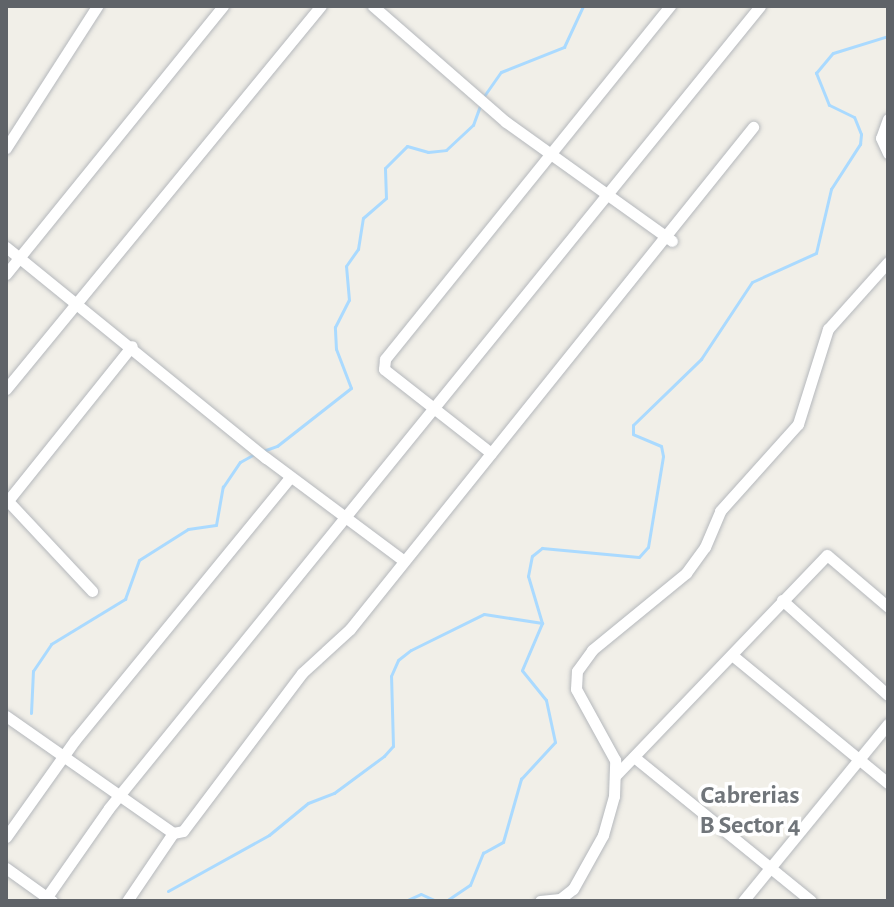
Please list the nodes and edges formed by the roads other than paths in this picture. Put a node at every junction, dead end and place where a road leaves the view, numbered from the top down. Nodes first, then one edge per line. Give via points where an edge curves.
1 (97, 6) edge
2 (223, 6) edge
3 (321, 6) edge
4 (373, 6) edge
5 (670, 6) edge
6 (760, 6) edge
7 (888, 119) edge
8 (753, 127) dead end
9 (6, 148) edge
10 (888, 153) edge
11 (553, 155) junction
12 (607, 194) junction
13 (669, 239) junction
14 (6, 247) edge
15 (20, 257) junction
16 (888, 262) edge
17 (6, 274) edge
18 (79, 301) junction
19 (132, 346) junction
20 (6, 389) edge
21 (435, 409) junction
22 (491, 453) junction
23 (290, 477) junction
24 (7, 501) edge
25 (345, 518) junction
26 (404, 561) junction
27 (92, 591) dead end
28 (782, 600) junction
29 (888, 607) edge
30 (732, 655) junction
31 (888, 695) edge
32 (6, 716) edge
33 (888, 724) edge
34 (63, 756) junction
35 (634, 757) junction
36 (860, 760) junction
37 (615, 776) junction
38 (888, 783) edge
39 (120, 797) junction
40 (173, 833) junction
41 (6, 837) edge
42 (769, 867) junction
43 (6, 868) edge
44 (573, 889) junction
45 (48, 900) edge
46 (127, 901) edge
47 (540, 901) edge
48 (579, 901) edge
49 (743, 901) edge
50 (811, 901) edge

1 - 9 street
2 - 15 street
3 - 18 street
4 - 11 street via 506,122
5 - 11 street
6 - 12 street
7 - 10 street via 881,138
8 - 13 street
11 - 12 street
11 - 21 street via 385,359 384,369
12 - 13 street
12 - 21 street
13 - 22 street
14 - 15 street
15 - 17 street
15 - 18 street
16 - 37 street via 828,329 798,424 720,511 705,547 686,573 592,650 577,671 576,689 615,760
18 - 19 street
18 - 20 street
19 - 23 street
19 - 24 street
21 - 22 street
21 - 25 street
22 - 26 street
23 - 25 street
23 - 34 street
24 - 27 street
25 - 26 street
25 - 39 street
26 - 40 street via 350,629 302,673 183,831
28 - 29 street via 827,555
28 - 30 street
28 - 31 street
30 - 35 street
30 - 36 street
32 - 34 street
33 - 36 street
34 - 39 street
34 - 41 street
35 - 37 street
35 - 42 street
36 - 38 street
36 - 42 street
37 - 44 street via 603,835
39 - 40 street
39 - 45 street
40 - 46 street
42 - 49 street
42 - 50 street
43 - 45 street
44 - 47 street via 560,899
44 - 48 street

